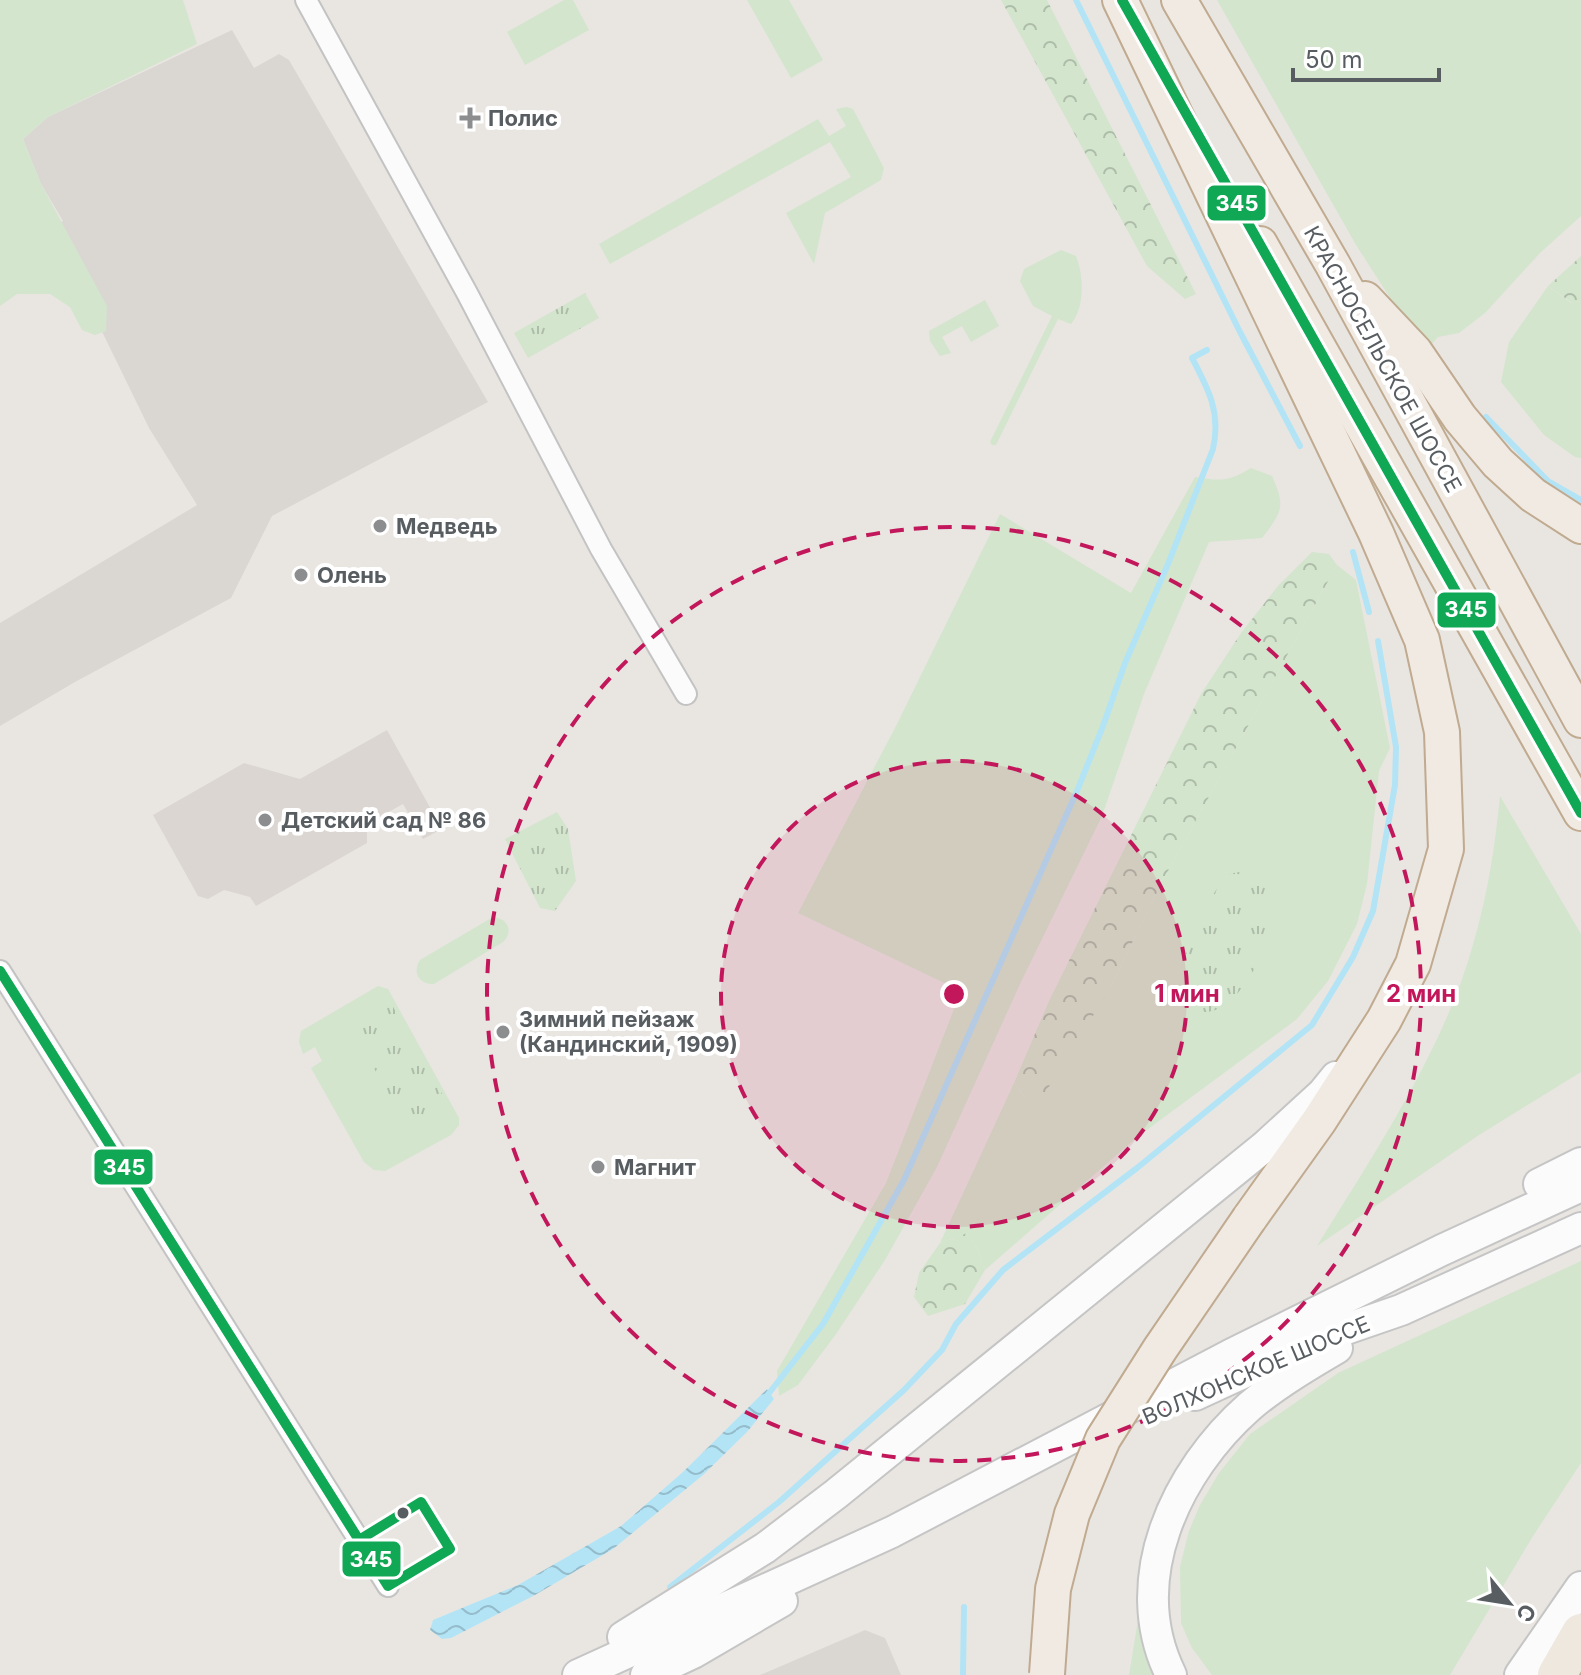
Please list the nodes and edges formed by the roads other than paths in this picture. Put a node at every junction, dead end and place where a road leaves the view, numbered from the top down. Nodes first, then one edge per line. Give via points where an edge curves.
1 (306, 0) edge
2 (1121, 0) edge
3 (1179, 0) edge
4 (1333, 265) junction
5 (1581, 526) edge
6 (686, 694) dead end
7 (1581, 720) edge
8 (1581, 813) edge
9 (0, 971) edge
10 (1384, 1020) junction
11 (1581, 1163) edge
12 (1581, 1186) edge
13 (1581, 1228) edge
14 (1442, 1250) junction
15 (1401, 1310) junction
16 (930, 1513) junction
17 (892, 1532) junction
18 (388, 1586) dead end
19 (1581, 1587) edge
20 (1581, 1633) edge
21 (1047, 1674) edge
22 (559, 1675) edge
23 (578, 1675) edge
24 (646, 1675) edge
25 (1171, 1675) edge
26 (1520, 1675) edge
27 (1557, 1675) edge

1 - 6 street via 601,549
2 - 8 highway
2 - 10 highway via 1422,640 1442,732 1446,849 1413,964
3 - 4 highway, КРАСНОСЕЛЬСКОЕ ШОССЕ
4 - 5 highway via 1415,352 1498,463 1533,495
4 - 7 highway, КРАСНОСЕЛЬСКОЕ ШОССЕ
9 - 18 street
10 - 21 highway, bridge via 1103,1439 1072,1514 1053,1589
10 - 22 main road via 1323,1093 1264,1147 848,1484 765,1548
11 - 14 main road via 1509,1199
12 - 14 main road
13 - 15 main road, ВОЛХОНСКОЕ ШОССЕ
14 - 16 main road, ВОЛХОНСКОЕ ШОССЕ
15 - 16 main road, ВОЛХОНСКОЕ ШОССЕ via 1317,1339
15 - 25 main road via 1250,1406 1202,1458 1170,1512 1156,1554 1154,1628
16 - 17 main road, ВОЛХОНСКОЕ ШОССЕ
17 - 23 main road, ВОЛХОНСКОЕ ШОССЕ
17 - 24 main road, ВОЛХОНСКОЕ ШОССЕ via 693,1653
19 - 26 main road
20 - 27 highway

